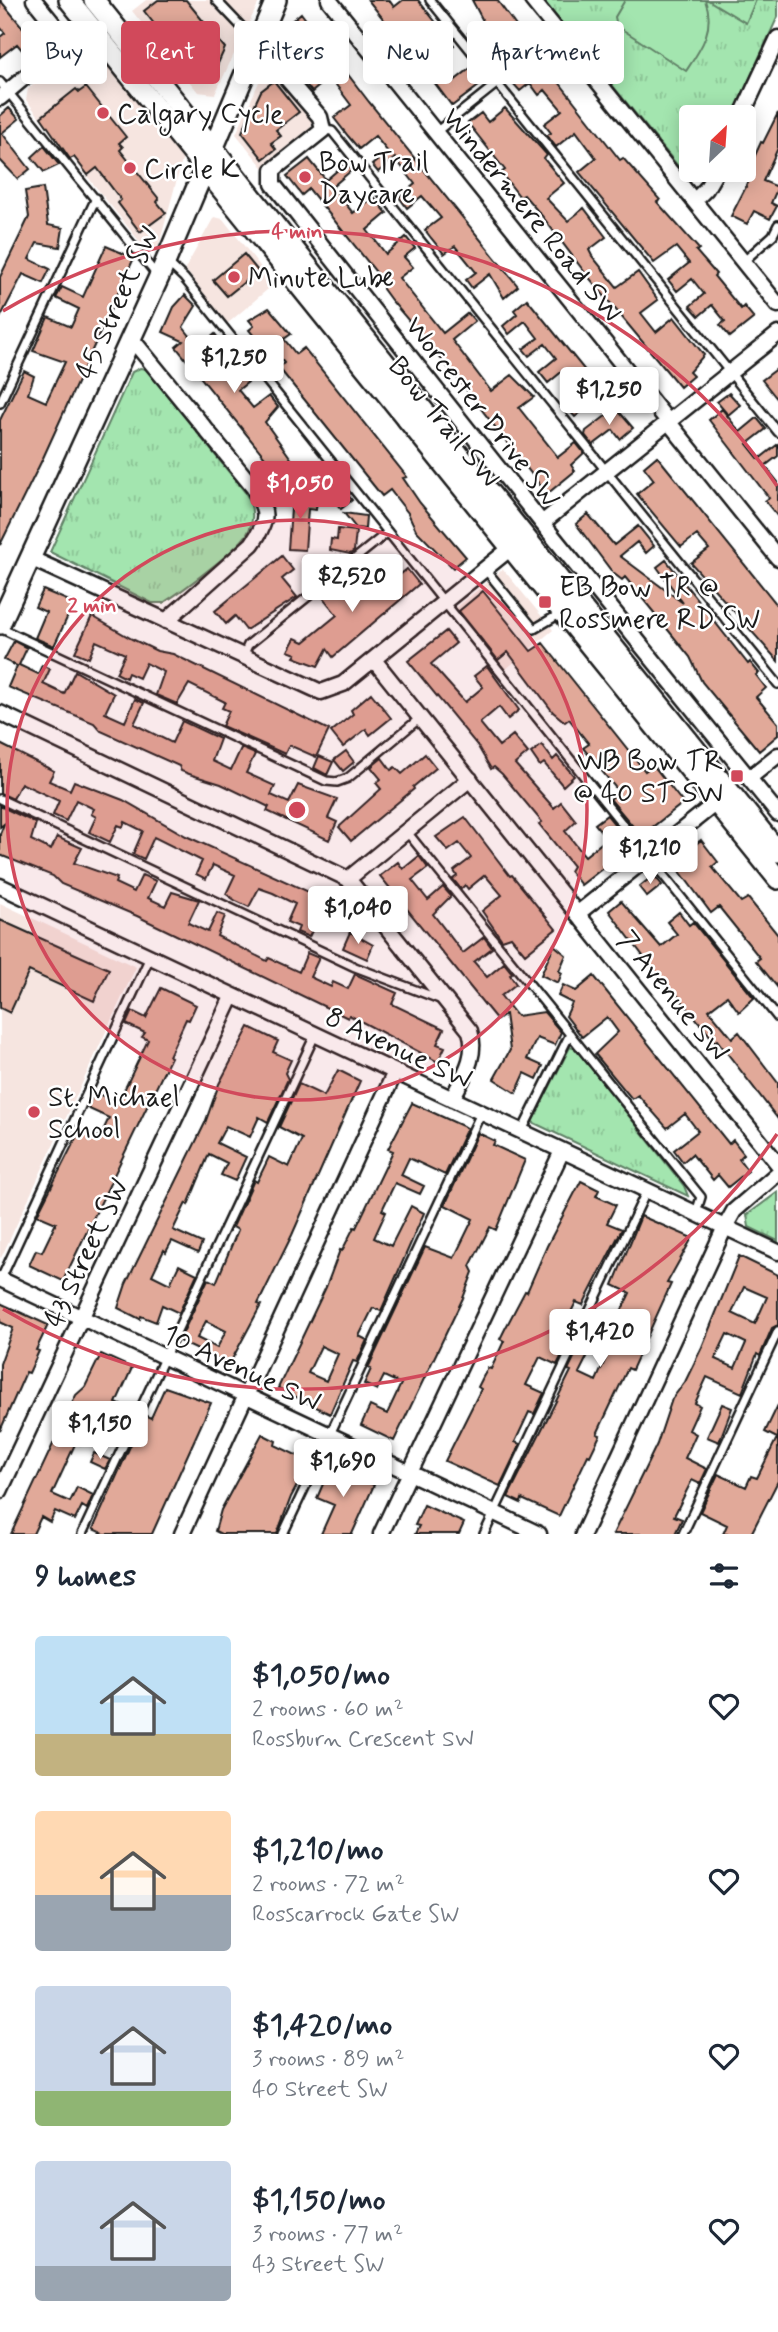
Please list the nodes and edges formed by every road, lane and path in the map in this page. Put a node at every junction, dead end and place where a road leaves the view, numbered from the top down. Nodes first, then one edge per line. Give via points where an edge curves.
1 (34, 0) edge
2 (69, 0) edge
3 (94, 0) edge
4 (216, 0) edge
5 (276, 0) edge
6 (329, 0) edge
7 (430, 0) edge
8 (532, 0) edge
9 (51, 21) edge
10 (86, 21) edge
11 (236, 21) edge
12 (266, 21) edge
13 (549, 21) edge
14 (778, 38) edge
15 (467, 46) edge
16 (107, 48) edge
17 (21, 77) edge
18 (239, 84) edge
19 (291, 84) edge
20 (498, 84) joint
21 (599, 84) edge
22 (3, 91) edge
23 (747, 105) edge
24 (323, 130) junction
25 (436, 133) junction
26 (213, 147) junction
27 (205, 170) junction
28 (710, 182) edge
29 (96, 198) junction
30 (694, 201) junction
31 (778, 225) edge
32 (742, 262) junction
33 (163, 269) junction
34 (778, 304) edge
35 (778, 334) edge
36 (131, 338) junction
37 (731, 373) junction
38 (0, 403) edge
39 (668, 422) junction
40 (778, 432) edge
41 (607, 471) junction
42 (542, 523) junction
43 (388, 532) junction
44 (513, 547) junction
45 (30, 558) junction
46 (778, 558) edge
47 (484, 569) junction
48 (443, 601) junction
49 (564, 612) junction
50 (166, 621) junction
51 (0, 626) edge
52 (242, 656) junction
53 (374, 660) junction
54 (778, 684) edge
55 (0, 713) edge
56 (420, 718) junction
57 (778, 755) edge
58 (749, 778) junction
59 (470, 779) junction
60 (0, 799) edge
61 (717, 802) junction
62 (778, 814) edge
63 (407, 832) junction
64 (778, 852) edge
65 (647, 857) junction
66 (348, 879) junction
67 (778, 879) edge
68 (0, 886) edge
69 (577, 914) junction
70 (150, 957) junction
71 (232, 997) junction
72 (446, 1001) junction
73 (778, 1018) edge
74 (569, 1034) junction
75 (315, 1035) junction
76 (396, 1072) junction
77 (452, 1099) junction
78 (481, 1113) junction
79 (522, 1132) junction
80 (562, 1151) junction
81 (778, 1164) edge
82 (778, 1173) edge
83 (647, 1191) junction
84 (696, 1213) junction
85 (725, 1227) junction
86 (778, 1252) edge
87 (0, 1280) edge
88 (81, 1318) junction
89 (778, 1331) edge
90 (165, 1357) junction
91 (246, 1396) junction
92 (329, 1435) junction
93 (410, 1473) junction
94 (0, 1491) edge
95 (494, 1512) junction
96 (82, 1534) edge
97 (182, 1534) edge
98 (283, 1534) edge
99 (381, 1534) edge
100 (484, 1534) edge
101 (539, 1534) edge
102 (583, 1534) edge
103 (683, 1534) edge

1 - 9 street
2 - 10 main road, Bow Trail SW
3 - 26 main road, Bow Trail SW
4 - 11 lane
5 - 12 main road, 45 Street SW
6 - 25 street, Windermere Road SW
7 - 15 lane
8 - 13 street
14 - 23 street
16 - 27 main road, Bow Trail SW
17 - 22 street
18 - 26 main road, 45 Street SW
19 - 24 street via 320,117
20 - 25 lane
20 - 37 lane
21 - 30 street
22 - 29 lane
24 - 41 lane via 332,131
24 - 42 street, Worcester Drive SW via 273,170 274,184
25 - 39 street, Windermere Road SW
26 - 27 main road, 45 Street SW
26 - 64 main road, Bow Trail SW
27 - 33 main road, 45 Street SW
27 - 44 main road, Bow Trail SW
28 - 30 street
29 - 33 lane
29 - 38 lane
30 - 32 street
31 - 32 lane
32 - 34 street
33 - 36 main road, 45 Street SW
33 - 43 lane via 184,278
35 - 37 street
36 - 45 main road, 45 Street SW
36 - 50 street via 265,506 263,529 253,544
37 - 39 street
37 - 40 lane
39 - 41 street
39 - 46 street, Windermere Road SW
41 - 42 street
41 - 54 lane
42 - 58 street, Worcester Drive SW
43 - 48 lane
43 - 52 lane via 248,645
44 - 47 street
44 - 49 main road, Bow Trail SW
45 - 50 street
45 - 51 main road, 45 Street SW
47 - 48 street
47 - 49 lane via 534,629
48 - 53 street
48 - 65 lane
49 - 61 main road, Bow Trail SW
50 - 52 street
51 - 56 lane via 326,781 348,778
52 - 53 street via 321,692 338,687
53 - 56 street, 7 Avenue SW
55 - 66 street
56 - 59 street, 7 Avenue SW
57 - 58 street
58 - 62 street, Worcester Drive SW
59 - 63 street
59 - 69 street, 7 Avenue SW
60 - 72 lane via 355,967
61 - 65 street
61 - 67 main road, Bow Trail SW
63 - 66 street
63 - 74 lane
65 - 69 street
65 - 73 lane
66 - 72 street
68 - 70 street, 8 Avenue SW
69 - 81 street, 7 Avenue SW
70 - 71 street, 8 Avenue SW
70 - 87 lane
71 - 75 street, 8 Avenue SW
71 - 88 street, 43 Street SW
72 - 77 street via 466,1025 473,1045 471,1060
74 - 79 lane
74 - 84 lane via 701,1197
75 - 76 street, 8 Avenue SW
75 - 90 lane
76 - 77 street, 8 Avenue SW
76 - 91 street
77 - 78 street, 8 Avenue SW
78 - 79 street, 8 Avenue SW
78 - 92 lane
79 - 80 street, 8 Avenue SW
80 - 83 street, 8 Avenue SW
80 - 93 street
82 - 85 street via 734,1211
83 - 84 street, 8 Avenue SW
83 - 95 lane
84 - 85 street, 8 Avenue SW
85 - 86 street, 8 Avenue SW
85 - 102 street
87 - 88 street, 10 Avenue SW
88 - 90 street, 10 Avenue SW
88 - 94 street, 43 Street SW
89 - 103 lane
90 - 91 street, 10 Avenue SW
90 - 96 lane
91 - 92 street, 10 Avenue SW
91 - 97 street
92 - 93 street, 10 Avenue SW
92 - 98 lane
93 - 95 street, 10 Avenue SW
93 - 99 street
95 - 100 lane
95 - 101 street, 10 Avenue SW

